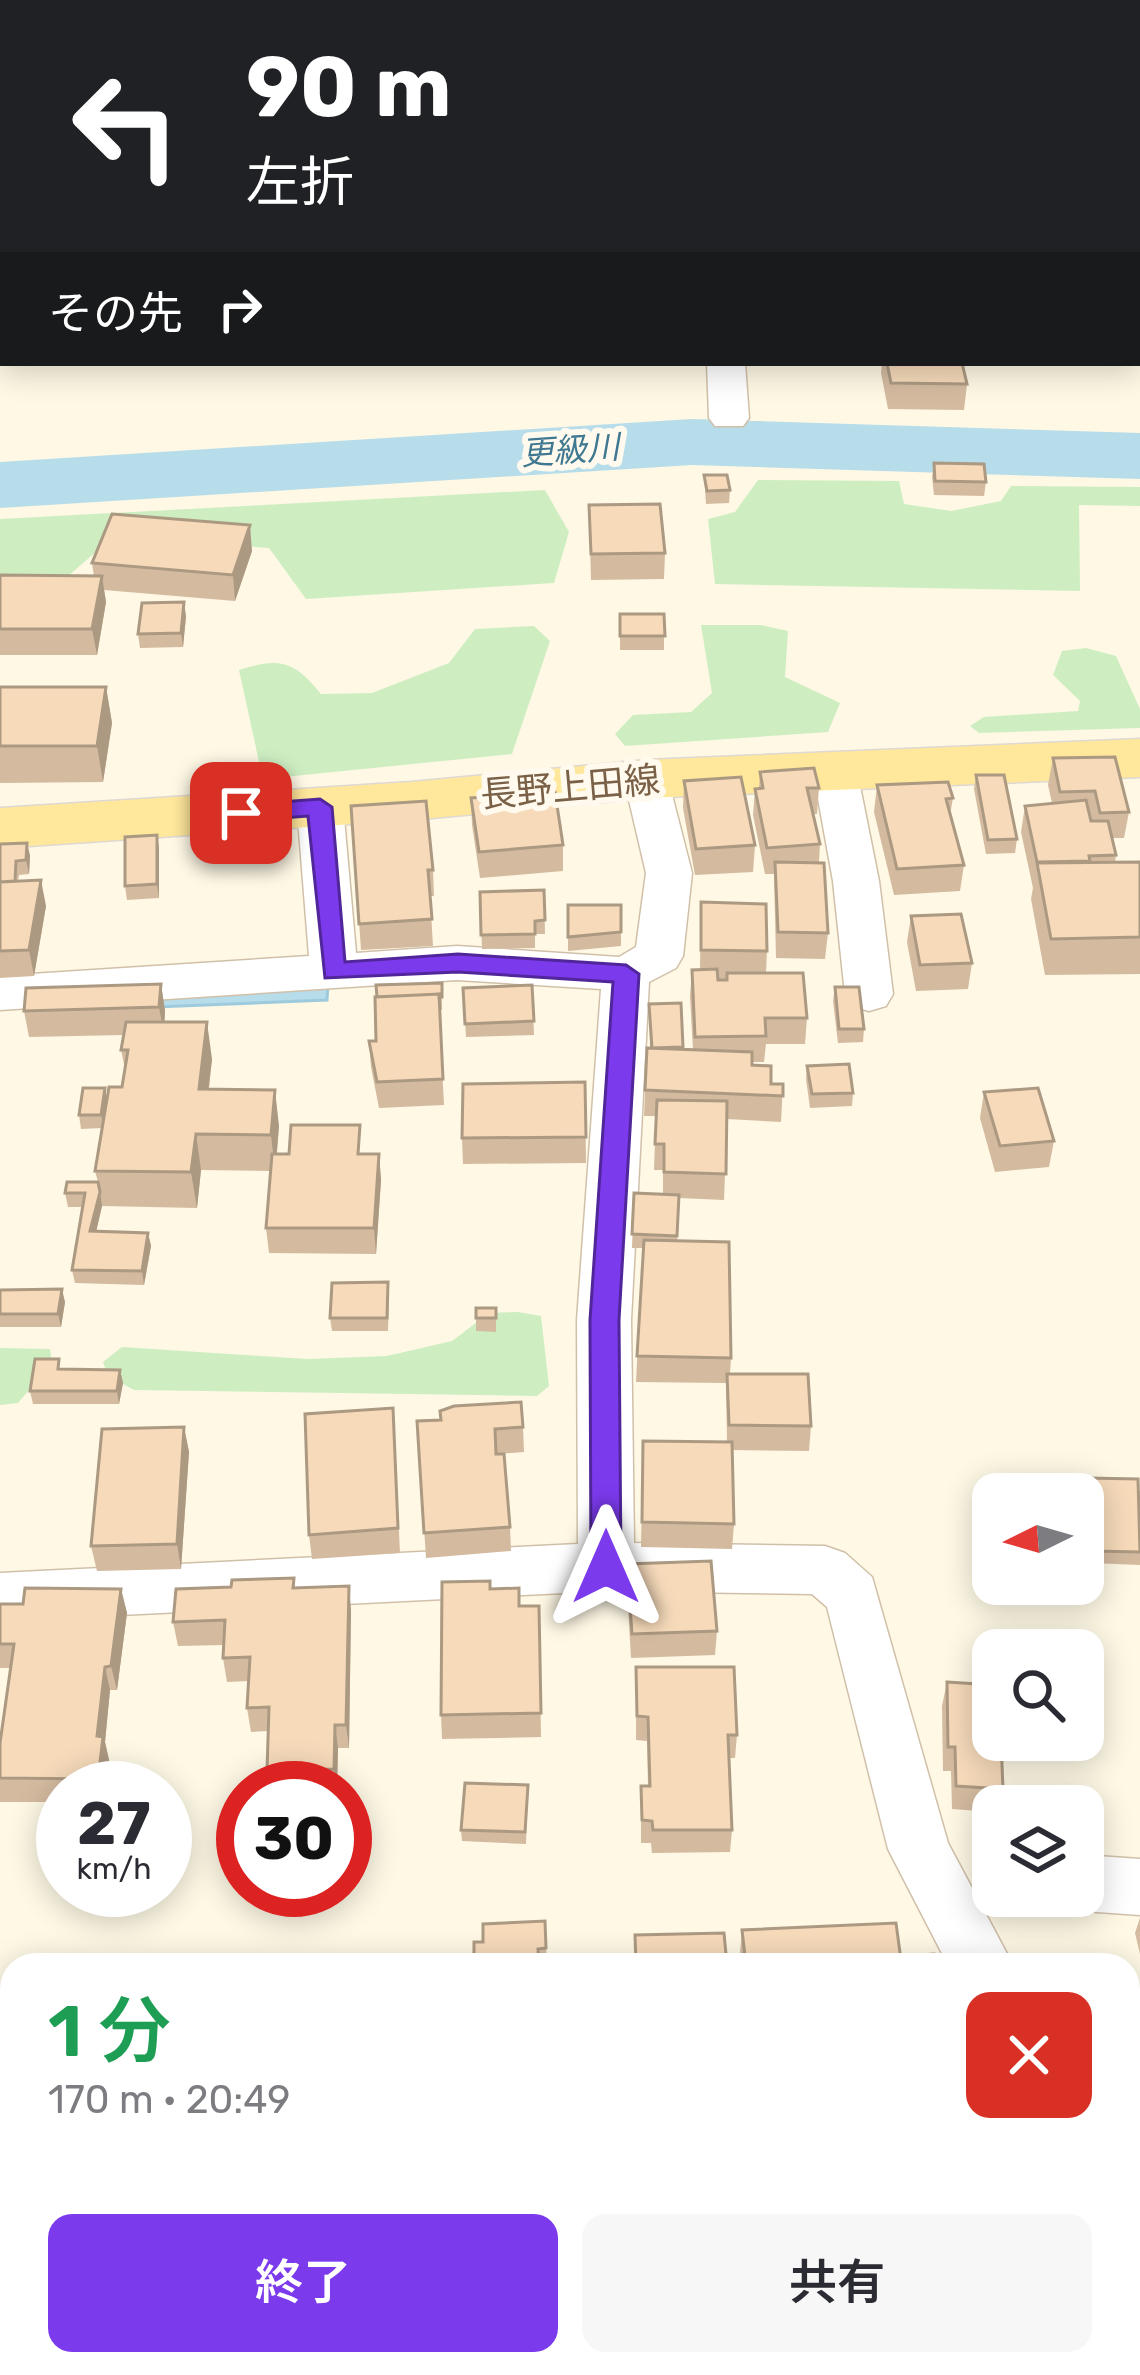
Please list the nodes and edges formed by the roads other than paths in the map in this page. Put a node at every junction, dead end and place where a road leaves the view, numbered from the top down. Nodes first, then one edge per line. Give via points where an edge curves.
1 (726, 366) edge
2 (729, 418) dead end
3 (1140, 758) edge
4 (835, 771) junction
5 (646, 779) junction
6 (320, 807) junction
7 (0, 828) edge
8 (334, 972) junction
9 (626, 974) junction
10 (0, 993) edge
11 (869, 994) dead end
12 (606, 1567) junction
13 (0, 1597) edge
14 (1104, 1884) edge
15 (1140, 1887) edge
16 (978, 1928) edge

1 - 2 street
3 - 4 main road, 長野上田線
4 - 5 main road, 長野上田線
4 - 11 street
5 - 6 main road, 長野上田線
5 - 9 street via 669,873 659,956
6 - 7 main road, 長野上田線
6 - 8 street
8 - 9 street via 458,963
8 - 10 street
9 - 12 street via 604,1320
12 - 13 street
12 - 16 street via 824,1570 852,1594 919,1850
14 - 15 street

